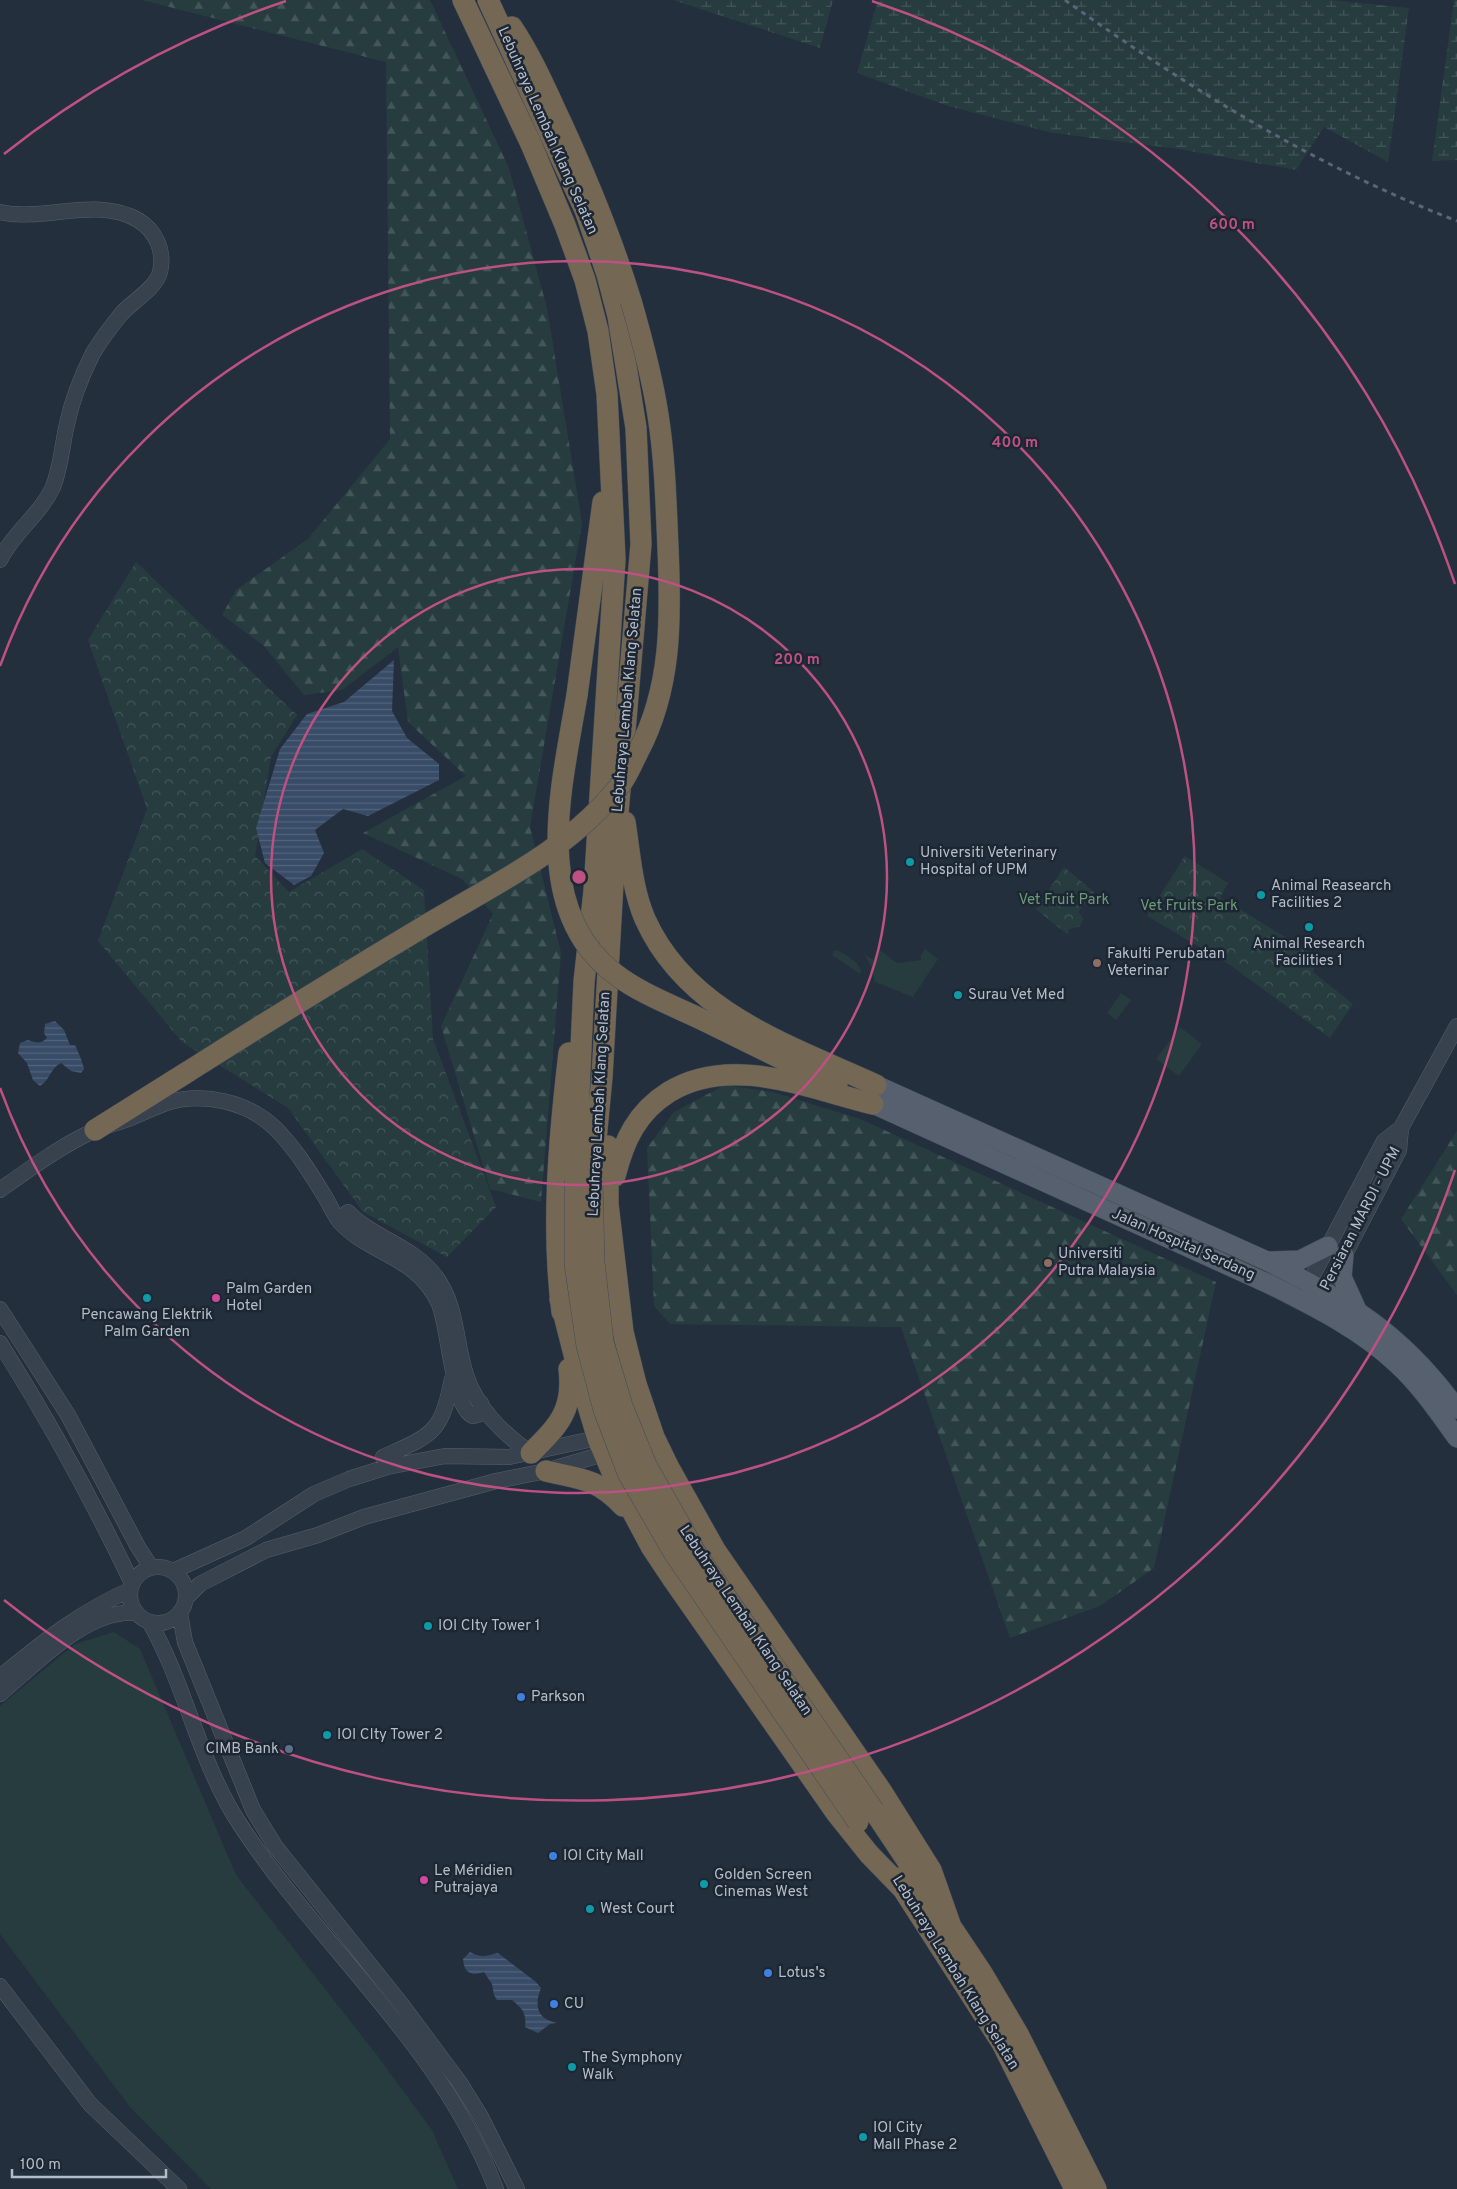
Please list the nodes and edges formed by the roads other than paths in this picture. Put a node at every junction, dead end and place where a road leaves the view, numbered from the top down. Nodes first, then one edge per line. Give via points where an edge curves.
1 (463, 0) edge
2 (488, 0) edge
3 (493, 0) edge
4 (0, 212) edge
5 (611, 448) junction
6 (0, 560) edge
7 (620, 798) junction
8 (584, 982) junction
9 (1457, 1026) edge
10 (602, 1076) junction
11 (874, 1094) junction
12 (95, 1130) junction
13 (584, 1181) junction
14 (0, 1190) edge
15 (608, 1204) junction
16 (1336, 1251) junction
17 (1267, 1261) junction
18 (1317, 1286) junction
19 (560, 1299) junction
20 (1308, 1304) junction
21 (0, 1308) edge
22 (1357, 1310) junction
23 (450, 1318) junction
24 (0, 1343) edge
25 (454, 1372) junction
26 (456, 1390) junction
27 (481, 1403) junction
28 (1457, 1409) edge
29 (652, 1430) junction
30 (1457, 1438) edge
31 (601, 1447) junction
32 (531, 1453) junction
33 (385, 1462) junction
34 (546, 1471) junction
35 (637, 1521) junction
36 (151, 1568) junction
37 (173, 1571) junction
38 (131, 1587) junction
39 (186, 1598) junction
40 (136, 1613) junction
41 (180, 1614) junction
42 (150, 1623) junction
43 (0, 1677) edge
44 (0, 1694) edge
45 (866, 1817) junction
46 (903, 1889) junction
47 (950, 1924) junction
48 (0, 1986) edge
49 (178, 2189) edge
50 (496, 2189) edge
51 (517, 2189) edge
52 (1075, 2189) edge
53 (1096, 2189) edge

1 - 5 highway, Lebuhraya Lembah Klang Selatan via 531,144 585,280 598,331
2 - 7 highway, Lebuhraya Lembah Klang Selatan via 585,210 618,316 636,428 641,544
3 - 12 highway, bridge via 528,51 596,198 615,248 649,365 665,468 670,616 666,672 658,705 645,740 623,782 578,831 528,865 278,1014
4 - 6 street via 18,216 101,210 119,213 137,220 150,231 160,245 162,260 160,274 120,315 94,352 76,391 52,487
5 - 8 highway, Lebuhraya Lembah Klang Selatan via 615,559 594,891
5 - 11 highway, bridge via 558,829 562,882 576,928 595,956 644,991
7 - 10 highway, Lebuhraya Lembah Klang Selatan
7 - 11 highway via 635,887 645,919 667,956 696,990 739,1022
8 - 13 highway, Lebuhraya Lembah Klang Selatan
8 - 19 highway via 572,1031 560,1124 557,1206
9 - 16 street, Persiaran MARDI - UPM via 1401,1128 1399,1150
10 - 13 highway, Lebuhraya Lembah Klang Selatan
10 - 15 highway via 608,1113
11 - 15 highway via 746,1074 715,1075 687,1082 653,1102 635,1122 620,1156
11 - 17 main road, Jalan Hospital Serdang
11 - 20 main road, Jalan Hospital Serdang
12 - 14 street
12 - 23 street via 167,1103 193,1099 214,1099 254,1112 286,1139 344,1216 351,1232 406,1264 431,1287
13 - 45 highway, Lebuhraya Lembah Klang Selatan, bridge via 575,1264 587,1346 604,1410 628,1473 672,1551
15 - 29 highway via 623,1332
16 - 17 main road via 1300,1260
16 - 18 street, Persiaran MARDI - UPM
16 - 22 main road via 1342,1277
17 - 18 main road, Jalan Hospital Serdang
18 - 20 street, Persiaran MARDI - UPM
18 - 22 main road, Jalan Hospital Serdang
19 - 31 highway
19 - 32 highway via 570,1400 564,1416
20 - 30 main road, Jalan Hospital Serdang via 1359,1334 1399,1365
21 - 36 street via 68,1415
22 - 28 main road, Jalan Hospital Serdang via 1411,1354
23 - 25 street
23 - 27 street via 466,1376
24 - 38 street via 88,1493
25 - 26 street
25 - 33 street via 447,1405 438,1426
26 - 27 street via 469,1415 480,1414
26 - 33 street via 449,1422 438,1439 418,1452
27 - 32 street via 504,1433
29 - 31 street
29 - 47 highway via 714,1550 882,1792 931,1870
31 - 32 street
31 - 34 street
31 - 35 highway
32 - 33 street via 509,1457 445,1456
33 - 37 street via 314,1494 246,1538
34 - 35 highway via 592,1481 616,1498
34 - 39 street via 496,1481 364,1517 266,1550 200,1584
35 - 46 highway via 672,1578 788,1747 869,1854
36 - 37 street
36 - 38 street via 137,1576
37 - 39 street via 183,1582
38 - 40 street via 131,1606
38 - 43 street via 62,1626
39 - 41 street
40 - 42 street
40 - 44 street via 126,1612 93,1622 73,1634
41 - 42 street via 166,1623
41 - 51 street via 185,1642 253,1810 275,1846 460,2083
42 - 50 street via 238,1821 442,2082
45 - 46 highway, Lebuhraya Lembah Klang Selatan
45 - 47 highway, Lebuhraya Lembah Klang Selatan
46 - 52 highway, Lebuhraya Lembah Klang Selatan via 1002,2043
47 - 53 highway, Lebuhraya Lembah Klang Selatan via 1018,2034
48 - 49 street via 90,2104

